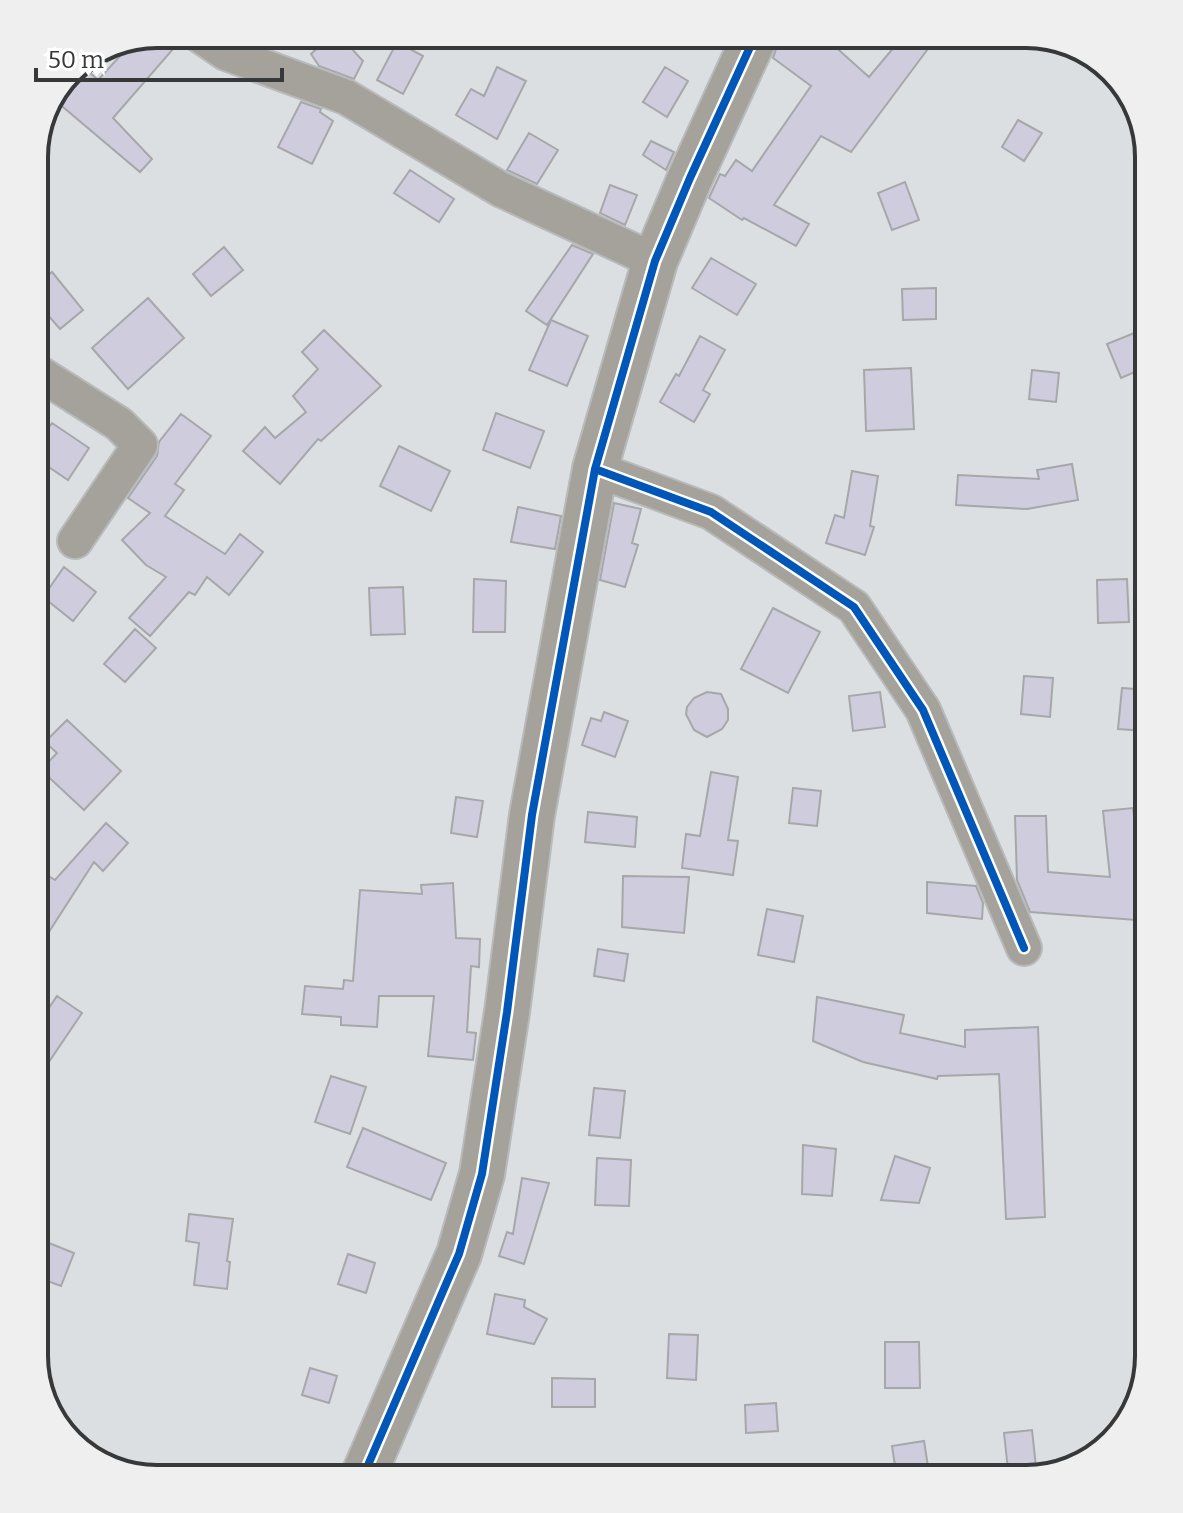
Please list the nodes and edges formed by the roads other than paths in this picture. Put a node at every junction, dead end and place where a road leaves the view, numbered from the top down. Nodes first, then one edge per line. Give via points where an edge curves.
1 (219, 48) edge
2 (750, 48) edge
3 (655, 261) junction
4 (48, 379) edge
5 (595, 469) junction
6 (75, 541) dead end
7 (1024, 948) dead end
8 (368, 1465) edge

1 - 3 street via 346,97 500,189
2 - 3 street
3 - 5 street
4 - 6 street via 119,424 140,445
5 - 7 street via 711,512 854,607 923,710
5 - 8 street via 532,815 482,1174 459,1254

